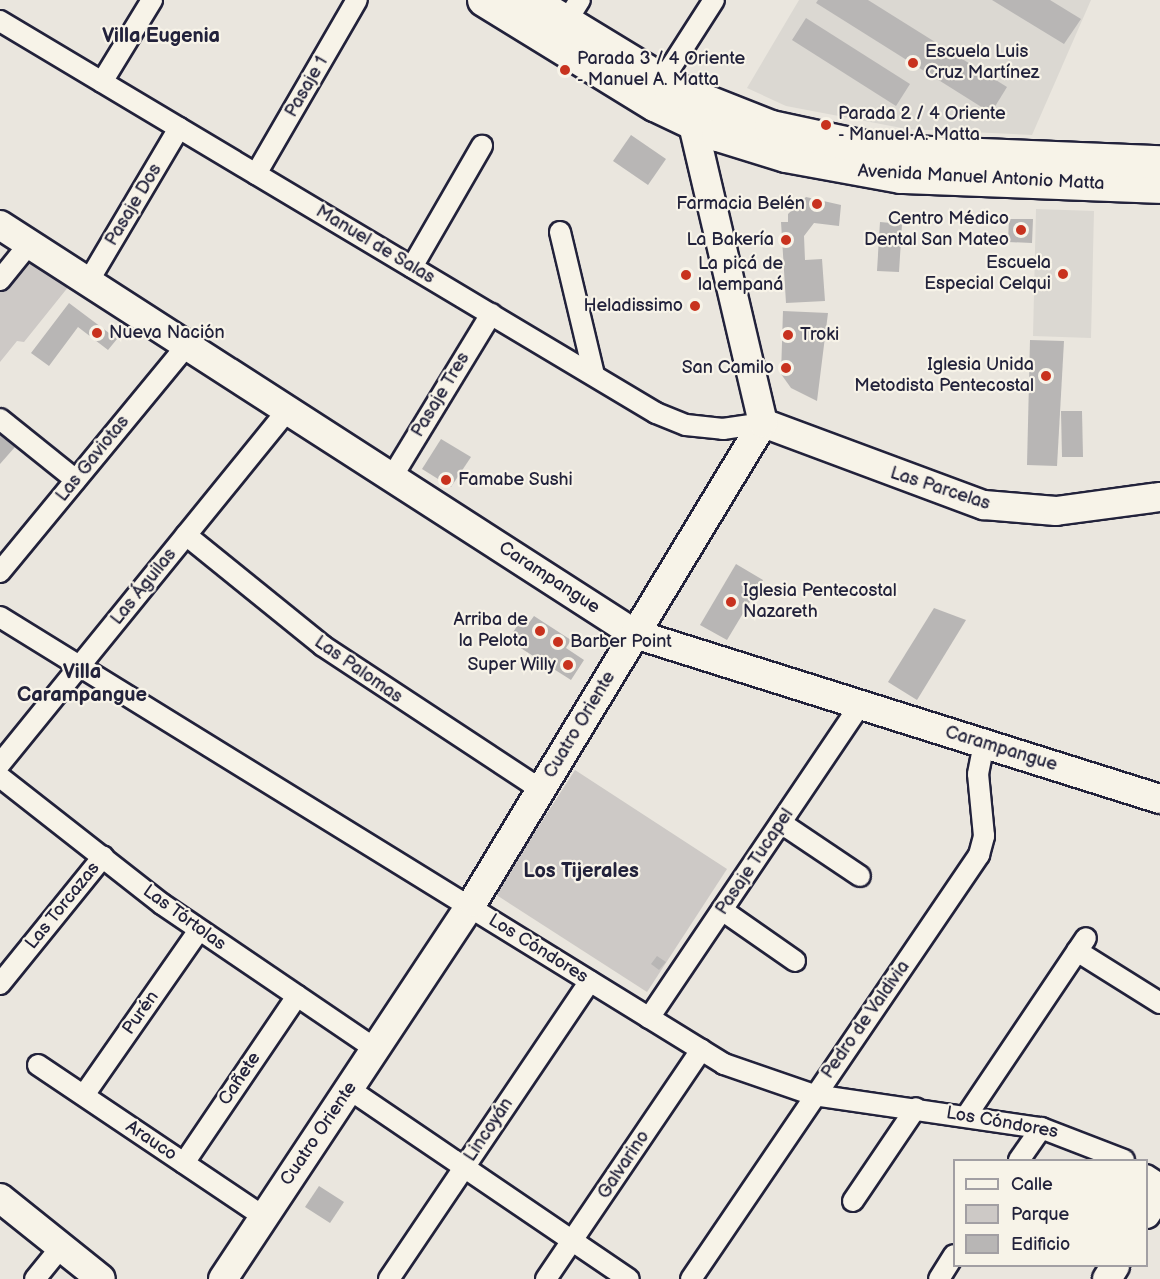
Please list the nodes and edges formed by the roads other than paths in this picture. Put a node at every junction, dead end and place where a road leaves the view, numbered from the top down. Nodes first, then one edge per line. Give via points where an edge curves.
1 (152, 0) edge
2 (357, 0) edge
3 (484, 0) edge
4 (530, 0) edge
5 (714, 0) edge
6 (573, 11) edge
7 (0, 21) edge
8 (102, 82) junction
9 (670, 85) junction
10 (693, 124) junction
11 (179, 128) junction
12 (482, 146) dead end
13 (1160, 162) edge
14 (256, 174) junction
15 (1160, 187) edge
16 (0, 225) edge
17 (560, 232) dead end
18 (29, 244) junction
19 (412, 267) junction
20 (0, 280) edge
21 (88, 282) junction
22 (490, 314) junction
23 (187, 345) junction
24 (594, 375) junction
25 (288, 410) junction
26 (0, 419) edge
27 (763, 423) junction
28 (392, 477) junction
29 (76, 480) junction
30 (1160, 497) edge
31 (186, 535) junction
32 (0, 572) edge
33 (0, 618) edge
34 (635, 634) junction
35 (80, 666) junction
36 (860, 705) junction
37 (984, 744) junction
38 (0, 764) edge
39 (0, 777) edge
40 (541, 790) junction
41 (1160, 799) edge
42 (781, 823) junction
43 (103, 857) junction
44 (860, 876) dead end
45 (470, 907) junction
46 (722, 910) junction
47 (199, 930) junction
48 (795, 961) dead end
49 (590, 981) junction
50 (0, 984) edge
51 (297, 996) junction
52 (1160, 1003) edge
53 (649, 1018) junction
54 (375, 1049) junction
55 (701, 1050) junction
56 (38, 1065) dead end
57 (349, 1089) junction
58 (84, 1095) junction
59 (814, 1095) junction
60 (916, 1108) junction
61 (967, 1116) junction
62 (1041, 1128) junction
63 (1020, 1159) edge
64 (1119, 1159) edge
65 (184, 1163) junction
66 (464, 1168) junction
67 (1160, 1192) edge
68 (0, 1198) edge
69 (853, 1201) dead end
70 (1148, 1211) edge
71 (264, 1217) junction
72 (572, 1240) junction
73 (61, 1247) junction
74 (953, 1258) edge
75 (35, 1279) edge
76 (101, 1279) edge
77 (223, 1279) edge
78 (389, 1279) edge
79 (546, 1279) edge
80 (629, 1279) edge
81 (691, 1279) edge
82 (939, 1279) edge

1 - 8 street
2 - 14 street, Pasaje 1
3 - 10 main road, Avenida Manuel Antonio Matta via 627,89
4 - 6 main road, Avenida Manuel Antonio Matta
5 - 9 street
6 - 9 main road, Avenida Manuel Antonio Matta
7 - 8 street, Manuel de Salas
8 - 11 street, Manuel de Salas
9 - 10 main road
9 - 13 main road, Avenida Manuel Antonio Matta via 757,123 884,151
10 - 15 main road, Avenida Manuel Antonio Matta via 747,145 854,171 953,180
10 - 27 street
11 - 14 street, Manuel de Salas
11 - 21 street, Pasaje Dos
12 - 19 street
14 - 19 street, Manuel de Salas
16 - 18 street, Carampangue
17 - 24 street
18 - 20 street
18 - 21 street, Carampangue
19 - 22 street, Manuel de Salas
21 - 23 street, Carampangue
22 - 24 street, Manuel de Salas
22 - 28 street, Pasaje Tres
23 - 25 street, Carampangue
23 - 29 street, Las Gaviotas
24 - 27 street, Manuel de Salas via 656,413 686,425 723,429
25 - 28 street, Carampangue
25 - 31 street, Las Águilas
26 - 29 street
27 - 30 street, Las Parcelas via 984,505 1056,511
27 - 34 street, Cuatro Oriente
28 - 34 street, Carampangue
29 - 32 street, Las Gaviotas
31 - 35 street, Las Águilas
31 - 40 street, Las Palomas via 348,664
33 - 35 street, Los Cóndores
34 - 36 street, Carampangue
34 - 40 street, Cuatro Oriente
35 - 38 street, Las Águilas
35 - 45 street, Los Cóndores
36 - 37 street, Carampangue
36 - 42 street, Pasaje Tucapel
37 - 41 street, Carampangue
37 - 59 street, Pedro de Valdivia via 978,774 984,836 979,855
39 - 43 street, Las Tórtolas
40 - 45 street, Cuatro Oriente
42 - 44 street
42 - 46 street, Pasaje Tucapel
43 - 47 street, Las Tórtolas
43 - 50 street, Las Torcazas
45 - 49 street, Los Cóndores
45 - 54 street, Cuatro Oriente
46 - 48 street
46 - 53 street, Pasaje Tucapel
47 - 51 street, Las Tórtolas
47 - 58 street, Purén
49 - 53 street, Los Cóndores
49 - 66 street, Lincoyán
51 - 54 street, Las Tórtolas
51 - 65 street, Cañete
52 - 61 street via 1082,944
53 - 55 street, Los Cóndores
54 - 57 street, Cuatro Oriente
55 - 59 street, Los Cóndores via 748,1075
55 - 72 street, Galvarino
56 - 58 street, Arauco
57 - 66 street
57 - 71 street, Cuatro Oriente
58 - 65 street, Arauco
59 - 60 street, Los Cóndores
59 - 81 street, Pedro de Valdivia
60 - 61 street, Los Cóndores
60 - 69 street
61 - 62 street, Los Cóndores
62 - 63 street
62 - 64 street, Los Cóndores
65 - 71 street, Arauco
66 - 72 street
66 - 78 street, Lincoyán
67 - 70 street
68 - 73 street
71 - 77 street, Cuatro Oriente
72 - 79 street, Galvarino
72 - 80 street
73 - 75 street
73 - 76 street
74 - 82 street

